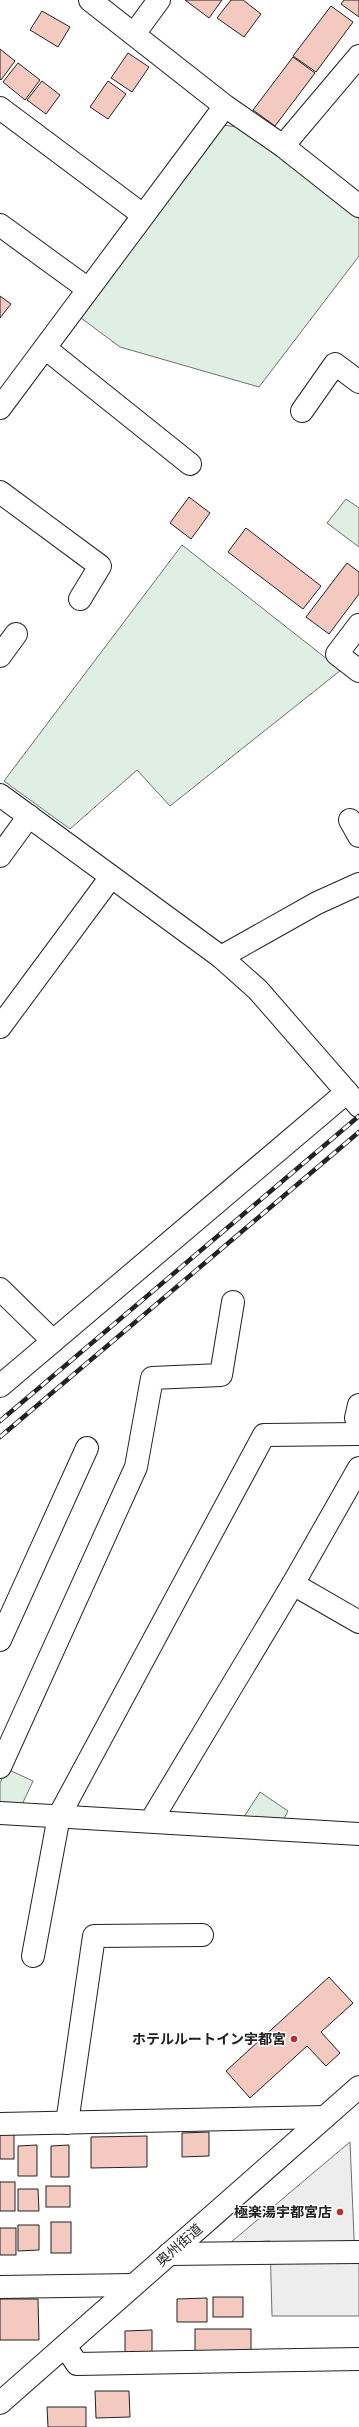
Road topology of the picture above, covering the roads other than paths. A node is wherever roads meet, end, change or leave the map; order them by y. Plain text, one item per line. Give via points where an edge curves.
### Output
1 (90, 0) edge
2 (159, 0) edge
3 (134, 34) junction
4 (359, 56) edge
5 (224, 106) junction
6 (0, 108) edge
7 (283, 146) junction
8 (359, 206) edge
9 (144, 215) junction
10 (0, 225) edge
11 (88, 290) junction
12 (45, 348) junction
13 (359, 382) edge
14 (0, 408) edge
15 (302, 412) dead end
16 (190, 464) dead end
17 (0, 492) edge
18 (80, 599) dead end
19 (359, 625) edge
20 (16, 634) dead end
21 (0, 656) edge
22 (359, 671) edge
23 (0, 795) edge
24 (29, 816) junction
25 (0, 856) edge
26 (111, 877) junction
27 (359, 884) edge
28 (221, 957) junction
29 (0, 1026) edge
30 (353, 1099) edge
31 (0, 1289) edge
32 (233, 1302) dead end
33 (53, 1341) junction
34 (0, 1386) edge
35 (359, 1405) edge
36 (359, 1418) edge
37 (359, 1434) edge
38 (87, 1448) dead end
39 (359, 1468) edge
40 (293, 1584) junction
41 (359, 1622) edge
42 (0, 1640) edge
43 (0, 1766) edge
44 (0, 1812) edge
45 (59, 1816) junction
46 (151, 1821) junction
47 (359, 1834) edge
48 (202, 1935) dead end
49 (33, 1956) dead end
50 (359, 2087) edge
51 (325, 2117) junction
52 (67, 2123) junction
53 (0, 2124) edge
54 (359, 2252) edge
55 (169, 2254) junction
56 (133, 2286) junction
57 (0, 2287) edge
58 (65, 2346) junction
59 (359, 2359) edge
60 (0, 2403) edge

1 - 3 main road
2 - 3 main road
3 - 5 main road
4 - 7 main road
5 - 7 main road
5 - 9 main road
6 - 9 main road
7 - 8 main road
9 - 11 main road
10 - 11 main road
11 - 12 main road
12 - 14 main road
12 - 16 main road
13 - 15 main road via 335,364
17 - 18 main road via 100,566
19 - 22 main road via 337,654
20 - 21 main road
23 - 24 main road
24 - 25 main road
24 - 26 main road
26 - 28 main road
26 - 29 main road
27 - 28 main road via 317,903
28 - 30 main road via 258,990
30 - 33 main road
31 - 33 main road
32 - 43 main road via 221,1375 152,1378 136,1467
33 - 34 main road
35 - 36 main road via 356,1418
37 - 45 main road via 264,1435
38 - 42 main road
39 - 40 main road
40 - 41 main road
40 - 46 main road
44 - 45 main road
45 - 46 main road
45 - 49 main road
46 - 47 main road
48 - 52 main road via 94,1936
50 - 51 main road, 奥州街道
51 - 52 main road
51 - 55 main road, 奥州街道
52 - 53 main road
54 - 55 main road
55 - 56 main road, 奥州街道
56 - 57 main road
56 - 58 main road, 奥州街道
58 - 59 main road via 76,2364
58 - 60 main road, 奥州街道

